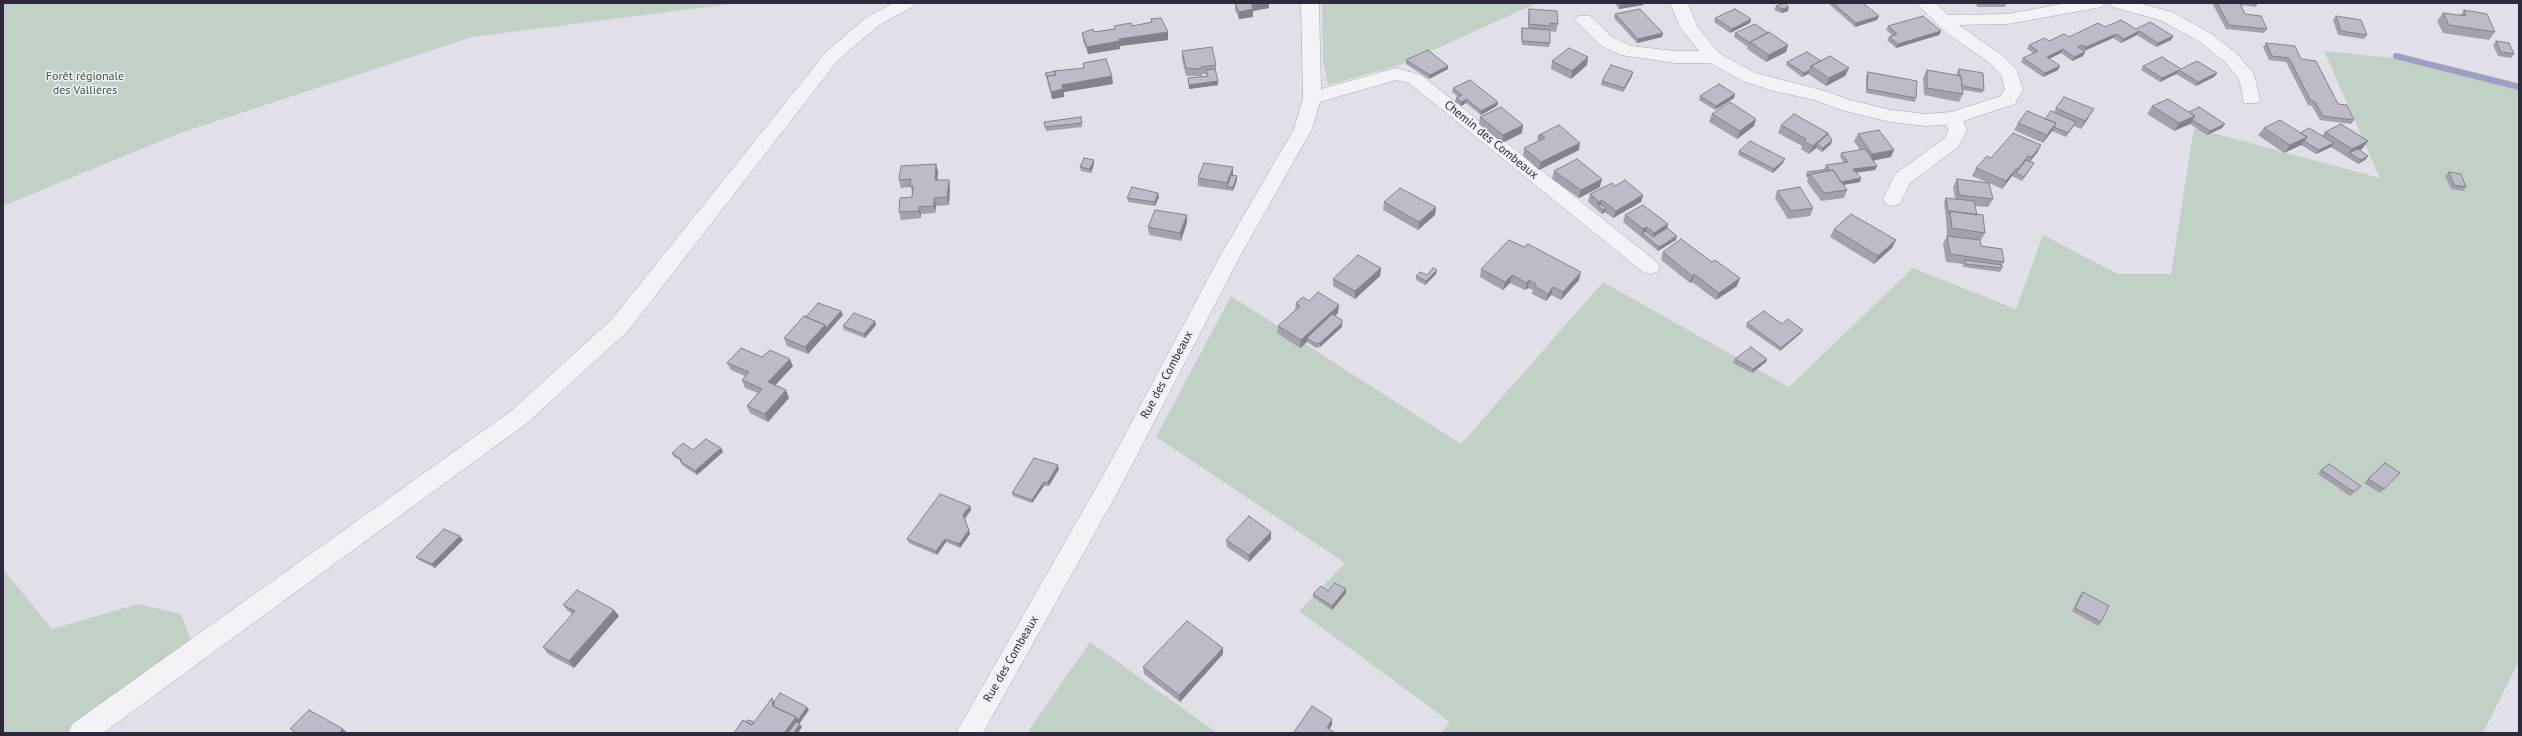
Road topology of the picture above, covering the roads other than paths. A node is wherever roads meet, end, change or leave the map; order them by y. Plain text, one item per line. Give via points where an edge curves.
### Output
1 (906, 3) edge
2 (1310, 3) edge
3 (1679, 3) edge
4 (1925, 3) edge
5 (1953, 3) edge
6 (2096, 3) edge
7 (2119, 3) edge
8 (2166, 9) edge
9 (1969, 19) junction
10 (1584, 20) dead end
11 (1943, 20) junction
12 (1713, 57) junction
13 (1312, 98) junction
14 (2251, 99) dead end
15 (1952, 118) junction
16 (1893, 199) dead end
17 (1650, 267) dead end
18 (81, 733) edge
19 (969, 733) edge

1 - 18 street via 873,21 832,56 620,325 519,417
2 - 13 street, Rue des Combeaux
3 - 12 street via 1689,27
4 - 11 street
5 - 9 street
6 - 9 street via 2008,19
7 - 8 street
8 - 14 street via 2231,58 2248,78
9 - 11 street
10 - 12 street via 1606,41 1627,51
11 - 15 street via 1997,60 2010,73 2014,89 2008,100
12 - 15 street via 1749,77 1776,86 1818,94 1845,105 1891,116 1926,120
13 - 17 street, Chemin des Combeaux via 1396,74 1415,80
13 - 19 street, Rue des Combeaux via 1303,129 1229,258 1113,479
15 - 16 street via 1958,130 1951,143 1902,179

